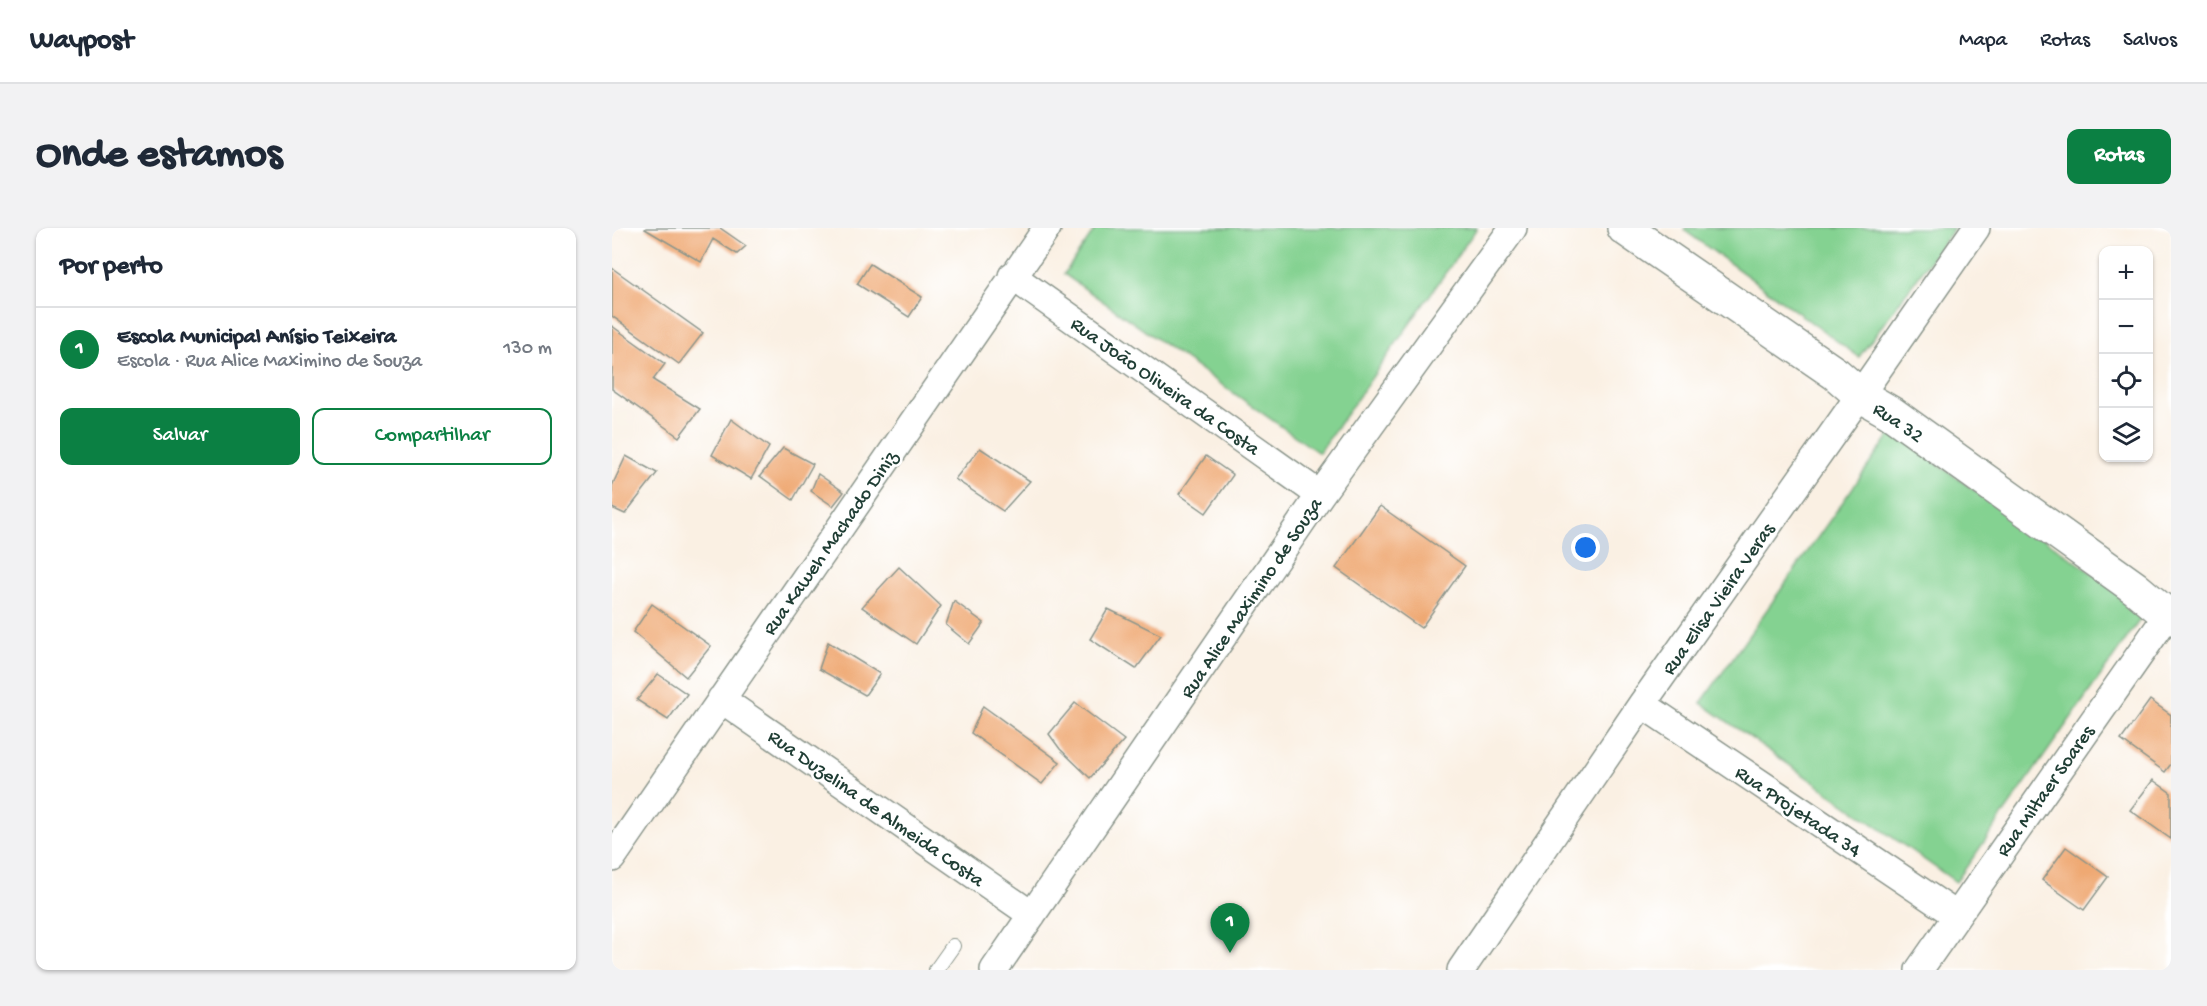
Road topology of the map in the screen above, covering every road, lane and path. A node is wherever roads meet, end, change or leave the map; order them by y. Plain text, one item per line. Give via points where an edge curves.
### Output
1 (1047, 228) edge
2 (1513, 228) edge
3 (1624, 228) edge
4 (1976, 228) edge
5 (1012, 276) junction
6 (1860, 395) junction
7 (1320, 495) junction
8 (2170, 614) edge
9 (721, 699) junction
10 (1642, 704) junction
11 (612, 858) edge
12 (1032, 915) junction
13 (1956, 915) junction
14 (953, 946) dead end
15 (936, 970) edge
16 (994, 970) edge
17 (1461, 970) edge
18 (1918, 970) edge

1 - 5 street, Rua Kaweh Machado Diniz
2 - 7 street, Rua Alice Maximino de Souza
3 - 6 main road, Rua 32 via 1836,374
4 - 6 street, Rua Elisa Vieira Veras
5 - 7 street, Rua João Oliveira da Costa
5 - 9 street, Rua Kaweh Machado Diniz
6 - 8 main road, Rua 32 via 1891,413
6 - 10 street, Rua Elisa Vieira Veras
7 - 12 street, Rua Alice Maximino de Souza
8 - 13 street, Rua Miltaer Soares
9 - 11 street, Rua Kaweh Machado Diniz
9 - 12 street, Rua Duzelina de Almeida Costa
10 - 13 street, Rua Projetada 34
10 - 17 street, Rua Elisa Vieira Veras
12 - 16 street, Rua Alice Maximino de Souza
13 - 18 street, Rua Miltaer Soares
14 - 15 lane

